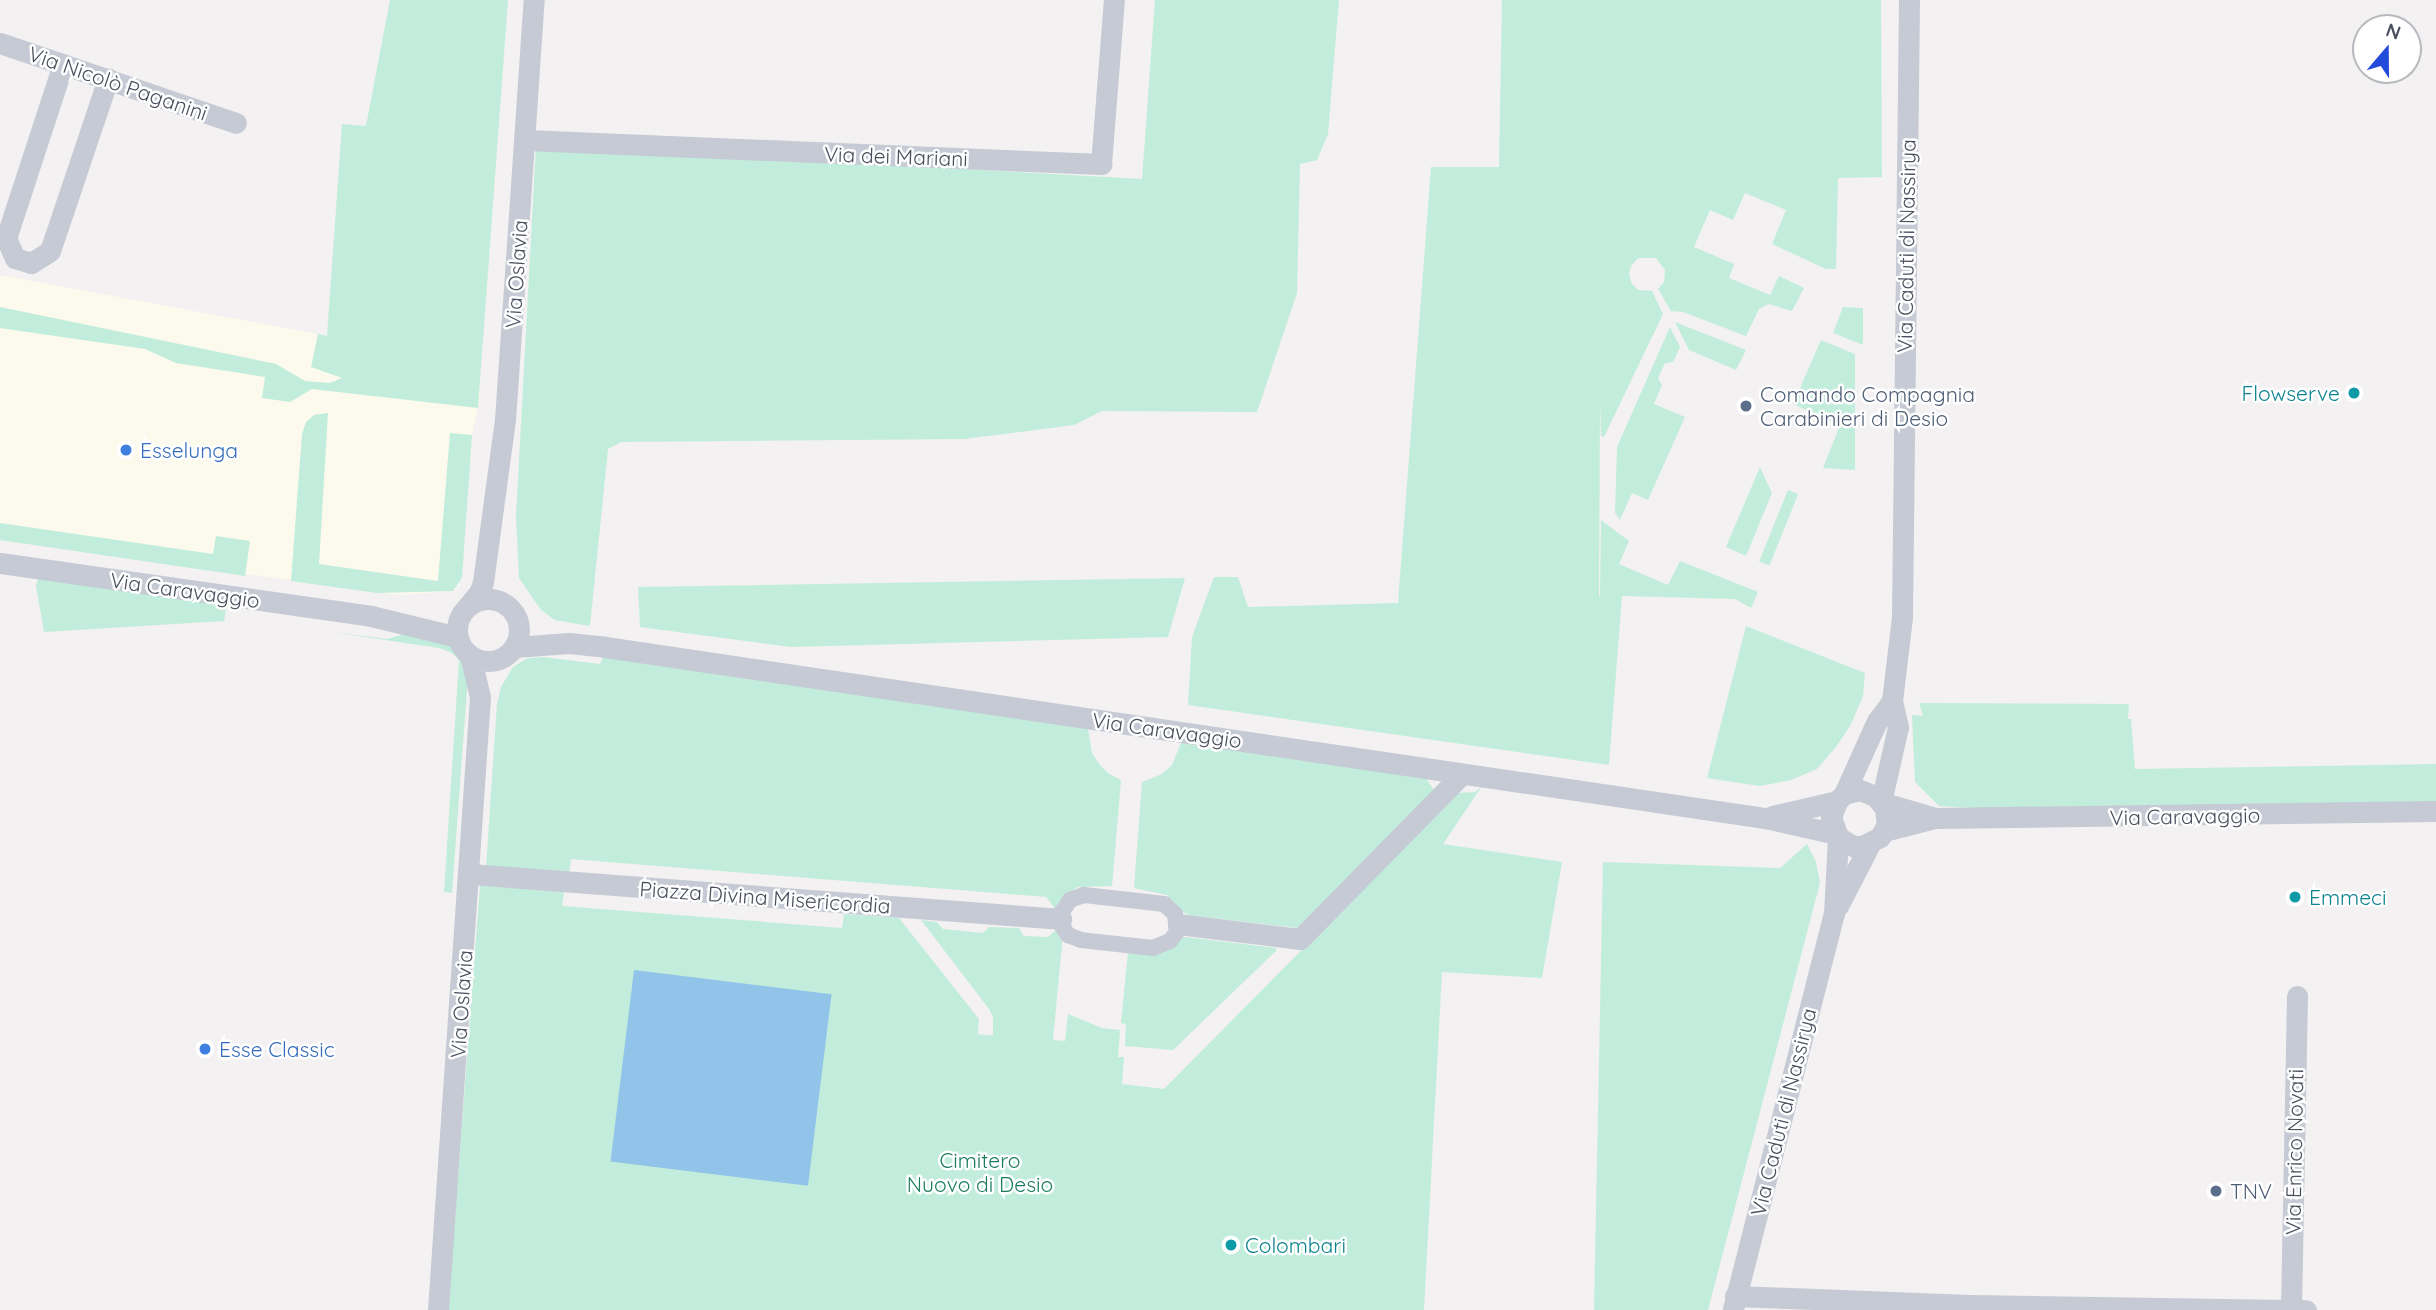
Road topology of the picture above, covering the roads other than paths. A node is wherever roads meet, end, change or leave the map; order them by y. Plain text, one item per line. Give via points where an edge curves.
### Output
1 (534, 0) edge
2 (1114, 0) edge
3 (1909, 0) edge
4 (0, 43) edge
5 (63, 64) junction
6 (108, 79) junction
7 (236, 123) dead end
8 (526, 140) junction
9 (489, 547) junction
10 (0, 563) edge
11 (465, 610) junction
12 (512, 614) junction
13 (371, 616) junction
14 (569, 643) junction
15 (464, 646) junction
16 (506, 653) junction
17 (480, 697) junction
18 (1892, 701) junction
19 (1462, 774) junction
20 (1841, 797) junction
21 (1881, 802) junction
22 (2436, 811) edge
23 (1765, 818) junction
24 (1935, 818) junction
25 (1837, 836) junction
26 (1877, 838) junction
27 (470, 874) junction
28 (1834, 914) junction
29 (1061, 919) junction
30 (1178, 924) junction
31 (2297, 996) dead end
32 (1734, 1303) edge
33 (438, 1310) edge
34 (2291, 1310) edge
35 (2306, 1310) edge

1 - 8 street, Via Oslavia
2 - 8 street, Via dei Mariani via 1101,164
3 - 18 street, Via Caduti di Nassirya via 1902,617
4 - 5 street, Via Nicolò Paganini
5 - 6 street, Via Nicolò Paganini
5 - 6 street via 6,238 15,258 30,263 50,251
6 - 7 street, Via Nicolò Paganini
8 - 9 street, Via Oslavia via 505,420
9 - 11 street, Via Oslavia via 480,591
9 - 12 street, Via Oslavia via 494,577
10 - 13 street, Via Caravaggio
11 - 12 street via 487,599
11 - 13 street, Via Caravaggio via 416,618
11 - 15 street
12 - 14 street, Via Caravaggio
12 - 16 street
13 - 15 street, Via Caravaggio
14 - 16 street, Via Caravaggio
14 - 19 street, Via Caravaggio
15 - 16 street via 478,659
15 - 17 street, Via Oslavia
16 - 17 street, Via Oslavia
17 - 27 street, Via Oslavia
18 - 20 street, Via Caduti di Nassirya via 1877,721
18 - 21 street, Via Caduti di Nassirya via 1898,727
19 - 23 street, Via Caravaggio
19 - 30 street via 1300,939
20 - 21 street via 1860,790
20 - 23 street, Via Caravaggio
20 - 25 street via 1831,817
21 - 24 street, Via Caravaggio
21 - 26 street via 1887,816
22 - 24 street, Via Caravaggio
23 - 25 street, Via Caravaggio
24 - 26 street, Via Caravaggio
25 - 26 street via 1853,846
25 - 28 street, Via Caduti di Nassirya
26 - 28 street, Via Caduti di Nassirya
27 - 29 street, Piazza Divina Misericordia
27 - 33 street, Via Oslavia
28 - 32 street, Via Caduti di Nassirya
29 - 30 street via 1064,931 1081,940 1153,948 1170,941
29 - 30 street via 1070,900 1084,895 1158,902 1170,908
31 - 34 street, Via Enrico Novati
32 - 34 street
34 - 35 street

